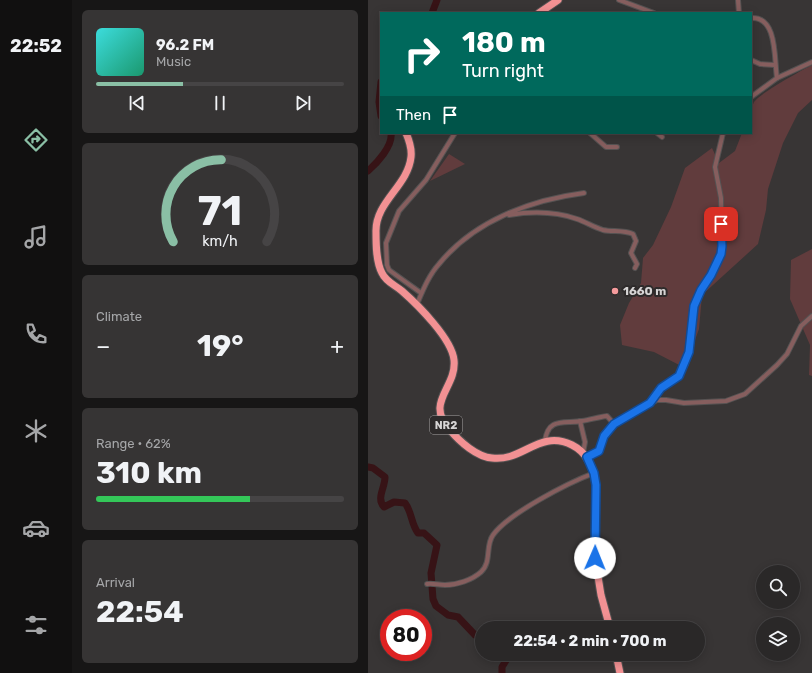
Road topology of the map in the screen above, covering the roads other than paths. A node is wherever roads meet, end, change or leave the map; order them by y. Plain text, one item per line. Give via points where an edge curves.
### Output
1 (558, 0) edge
2 (619, 0) edge
3 (738, 0) edge
4 (540, 12) edge
5 (651, 12) edge
6 (739, 12) edge
7 (752, 18) edge
8 (752, 60) edge
9 (812, 62) edge
10 (775, 65) junction
11 (777, 78) junction
12 (752, 96) edge
13 (406, 134) edge
14 (454, 134) edge
15 (591, 134) edge
16 (658, 134) edge
17 (723, 134) edge
18 (662, 137) dead end
19 (617, 147) dead end
20 (584, 193) dead end
21 (501, 216) junction
22 (636, 268) dead end
23 (422, 293) junction
24 (417, 304) junction
25 (812, 316) edge
26 (650, 403) junction
27 (580, 421) junction
28 (614, 424) junction
29 (545, 441) junction
30 (585, 455) junction
31 (594, 473) junction
32 (430, 584) dead end
33 (608, 621) edge
34 (617, 661) edge
35 (620, 673) edge

1 - 4 highway
2 - 5 street
3 - 6 street
7 - 10 street via 759,18 770,29
8 - 10 street
9 - 11 street
10 - 11 street
11 - 12 street
13 - 24 highway, NR2 via 411,156 402,180 376,220 376,245 386,280
14 - 23 street via 426,180 399,211 386,243 389,270
15 - 19 street via 606,147
16 - 18 street
17 - 26 street via 715,167 721,198 721,254 694,306 686,364 679,376 661,388
20 - 21 street via 548,200
21 - 22 street via 542,211 577,219 605,230 629,232 636,241 631,253
21 - 23 street via 448,253 431,275
23 - 24 street
24 - 29 highway, NR2 via 447,344 454,360 453,374 439,408 450,430 474,451 491,458 502,458
25 - 26 street via 801,326 787,354 745,394 726,401 684,403 663,400
26 - 28 street
27 - 28 street via 606,416
27 - 29 street via 552,425
27 - 30 street
28 - 30 street via 604,436 599,451
29 - 30 highway, NR2 via 565,442
30 - 31 highway
31 - 32 street via 576,480 506,523 493,535 486,566 481,572 462,582 447,585
31 - 33 highway via 595,558
34 - 35 highway

